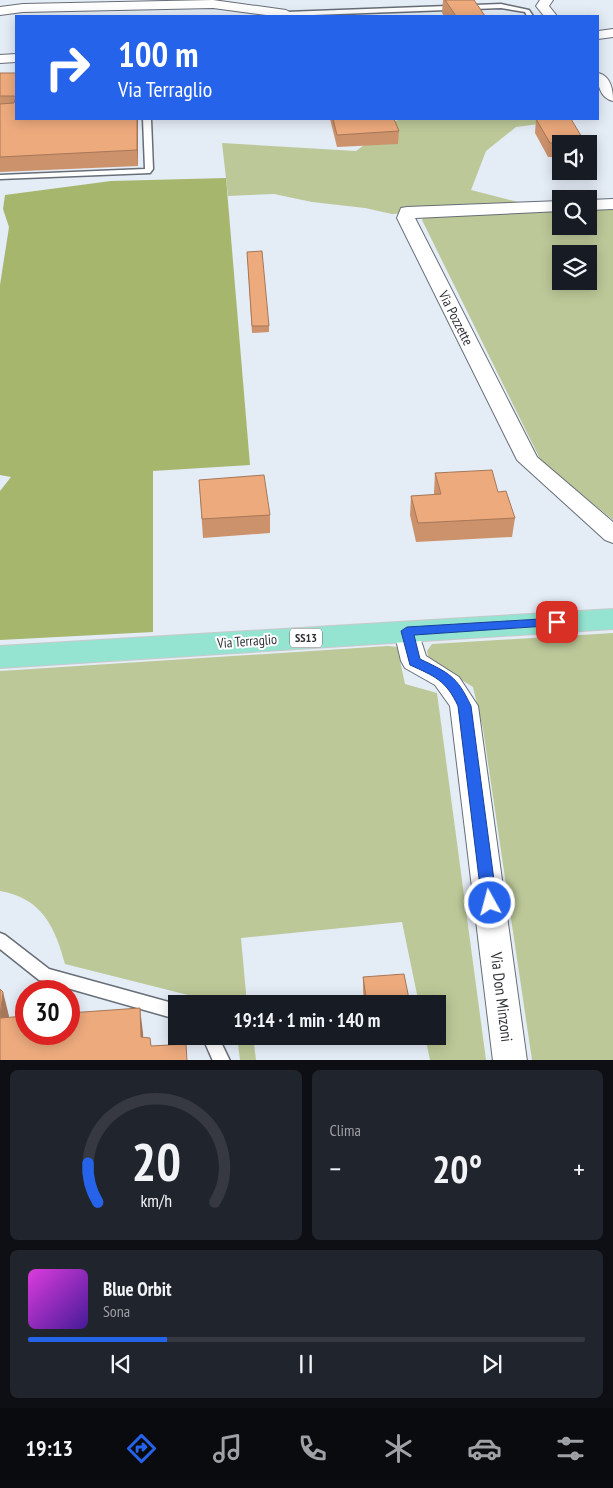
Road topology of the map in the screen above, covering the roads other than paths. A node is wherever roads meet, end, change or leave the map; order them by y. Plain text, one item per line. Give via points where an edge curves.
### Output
1 (547, 0) edge
2 (14, 4) edge
3 (0, 10) edge
4 (151, 11) edge
5 (283, 15) edge
6 (529, 15) edge
7 (549, 15) edge
8 (15, 58) edge
9 (0, 59) edge
10 (599, 78) edge
11 (613, 98) edge
12 (147, 120) edge
13 (0, 177) edge
14 (613, 204) edge
15 (597, 205) edge
16 (552, 206) edge
17 (613, 535) edge
18 (613, 618) edge
19 (407, 631) junction
20 (0, 657) edge
21 (0, 940) edge
22 (168, 1007) edge
23 (214, 1045) edge
24 (222, 1060) edge
25 (510, 1060) edge

1 - 7 street via 542,6
2 - 3 street
2 - 4 street via 44,9
4 - 5 street via 220,4
5 - 6 lane via 501,6 527,11
8 - 9 street
10 - 11 street
12 - 13 lane via 150,169 147,171
14 - 15 street
16 - 17 street, Via Pozzette via 407,212 406,218 528,460
18 - 19 main road, Via Terraglio / SS13
19 - 20 main road, Via Terraglio / SS13
19 - 25 street, Via Don Minzoni via 414,662 445,676 457,690 464,706
21 - 22 lane via 45,975
23 - 24 lane

